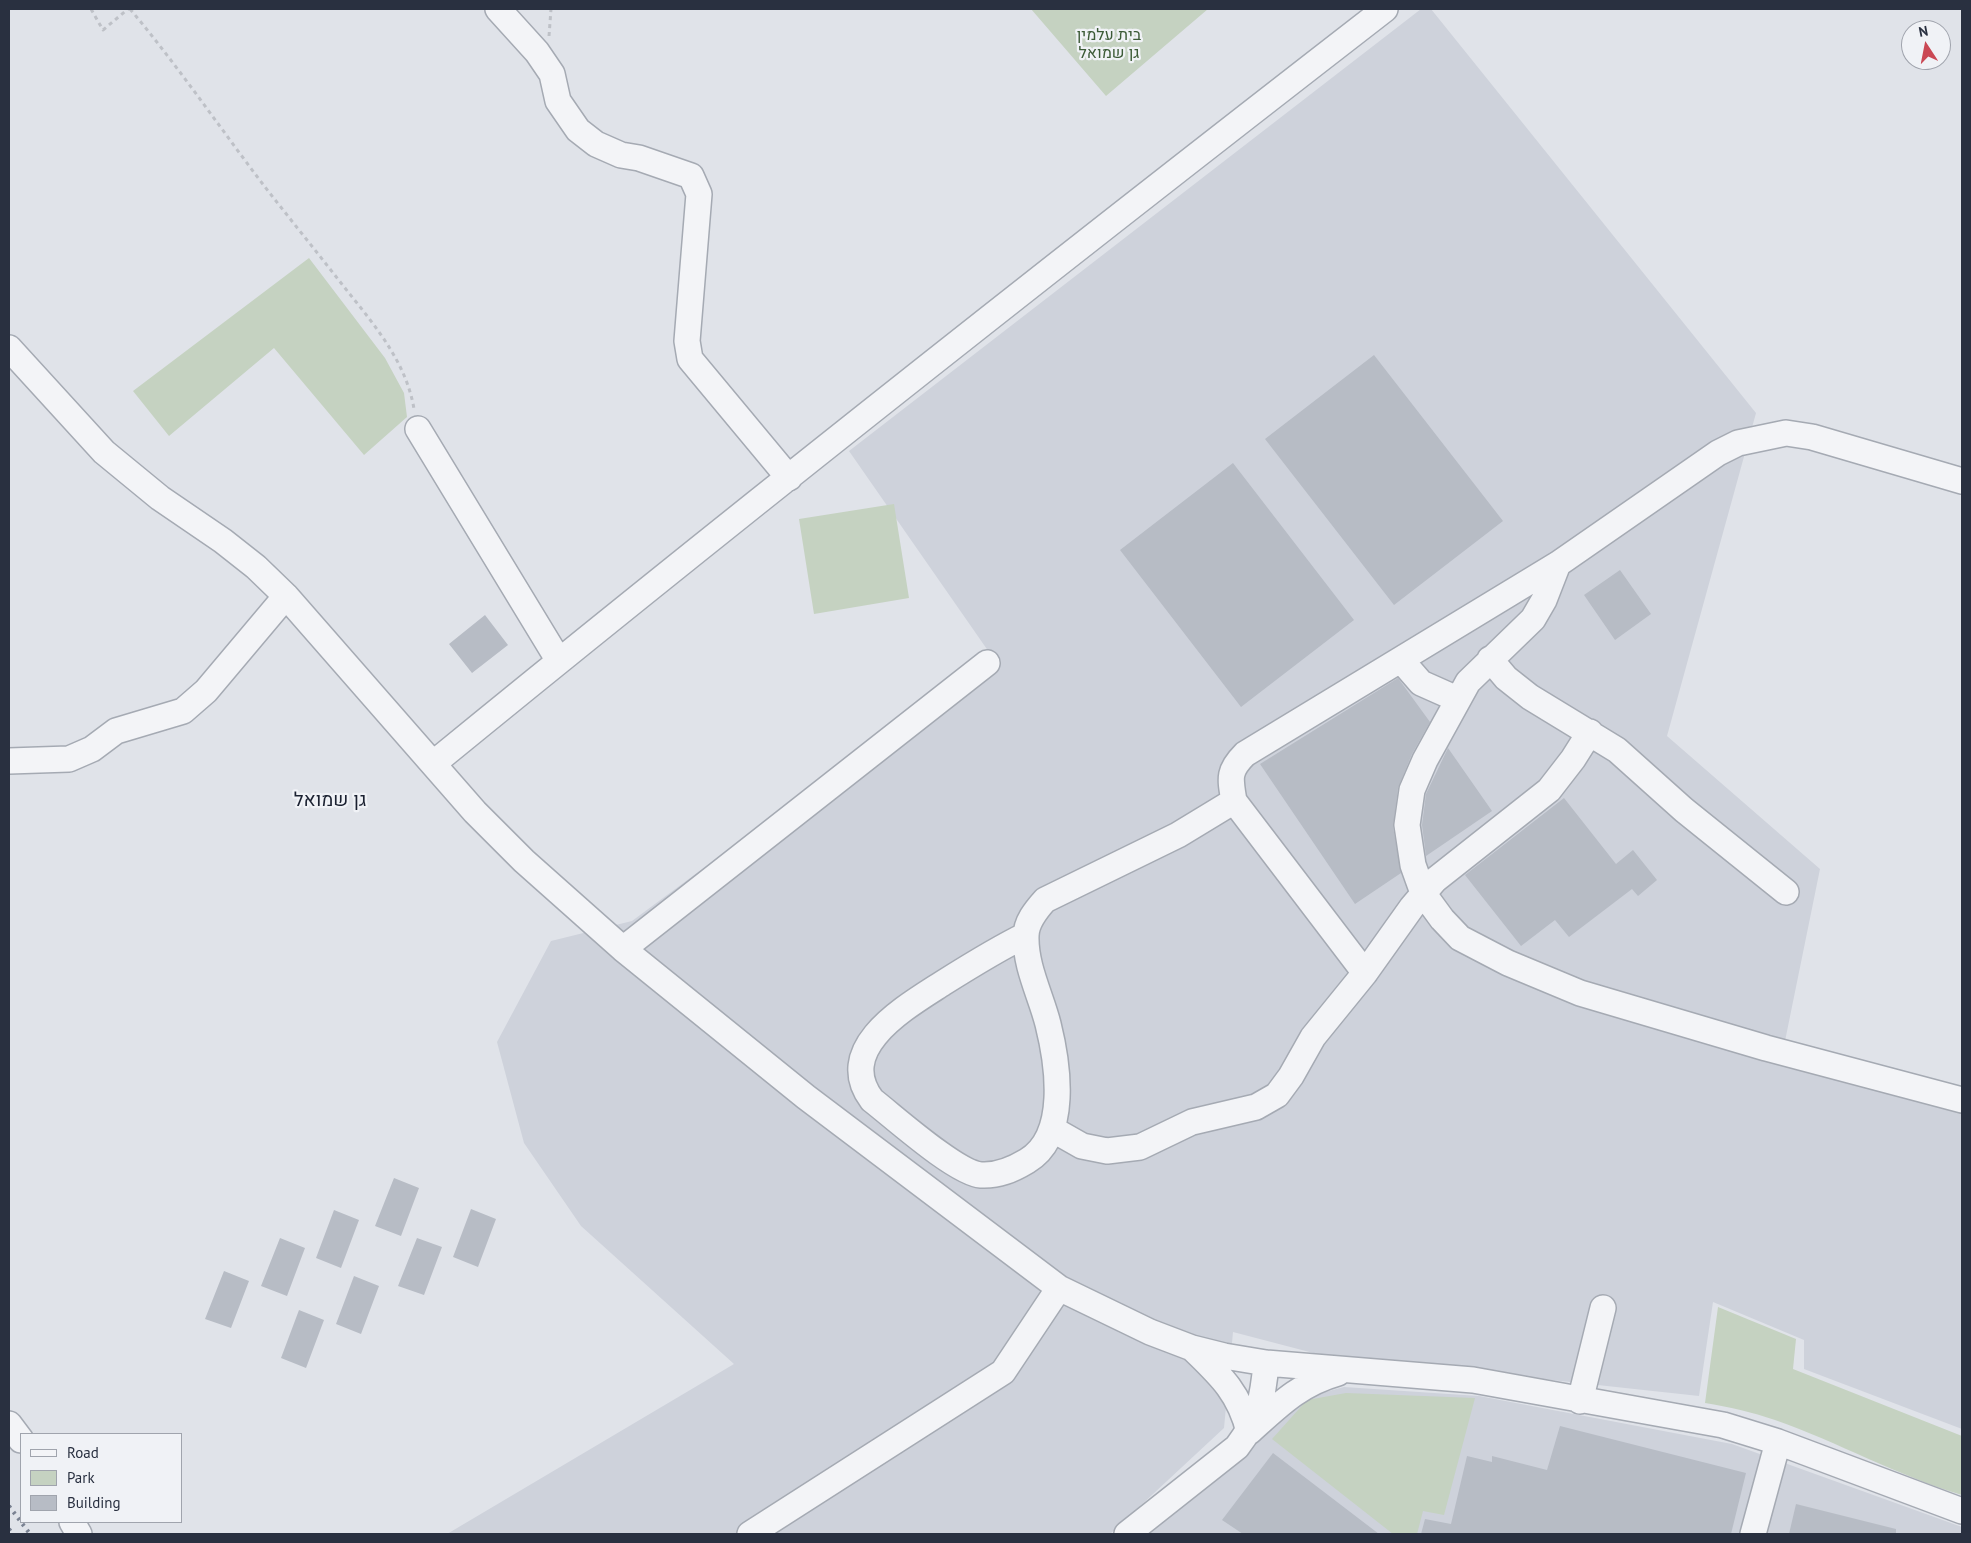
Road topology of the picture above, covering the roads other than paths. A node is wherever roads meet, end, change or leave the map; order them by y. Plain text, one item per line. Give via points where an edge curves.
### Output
1 (498, 9) edge
2 (1385, 9) edge
3 (9, 348) edge
4 (418, 430) road end
5 (789, 478) junction
6 (1962, 481) edge
7 (1558, 564) junction
8 (286, 596) junction
9 (1490, 659) junction
10 (559, 660) junction
11 (1401, 660) junction
12 (987, 663) dead end
13 (1457, 699) junction
14 (1590, 732) junction
15 (9, 761) edge
16 (434, 763) junction
17 (1234, 801) junction
18 (1786, 892) dead end
19 (1423, 893) junction
20 (1026, 935) junction
21 (623, 949) junction
22 (1365, 972) junction
23 (1962, 1100) edge
24 (1052, 1129) junction
25 (1059, 1288) junction
26 (1603, 1308) dead end
27 (1192, 1348) junction
28 (1266, 1363) junction
29 (1350, 1370) junction
30 (1580, 1401) junction
31 (9, 1424) edge
32 (1249, 1432) junction
33 (20, 1439) edge
34 (1778, 1442) junction
35 (1962, 1511) edge
36 (73, 1523) edge
37 (79, 1534) edge
38 (750, 1534) edge
39 (1127, 1534) edge
40 (1753, 1534) edge

1 - 5 street via 537,52 552,74 558,101 578,130 596,144 621,155 691,176 699,194 687,341 690,359
2 - 5 street
3 - 8 street via 104,452 160,498 256,567
4 - 10 street
5 - 10 street
6 - 7 street via 1812,437 1786,433 1767,436 1738,442 1718,453
7 - 9 street via 1533,619
7 - 11 street
8 - 15 street via 206,691 183,710 116,731 92,749 69,759
8 - 16 street
9 - 13 street
9 - 14 street via 1506,678 1530,697
10 - 16 street
11 - 13 street via 1421,682
11 - 17 street via 1245,754 1234,764 1230,778
12 - 21 street
13 - 19 street via 1425,760 1408,807 1408,844 1416,879
14 - 18 street via 1617,750 1684,810
14 - 19 street via 1549,790
16 - 21 street via 498,836
17 - 20 street via 1178,834 1045,900 1032,915
17 - 22 street
19 - 22 street
19 - 23 street via 1460,938 1508,963 1580,993 1766,1048
20 - 24 street via 1028,956 1048,1025 1055,1070 1057,1103
20 - 24 street via 995,950 892,1016 872,1039 862,1059 863,1088 872,1100 952,1161 979,1175 997,1174 1030,1159 1043,1146
21 - 25 street via 806,1097
22 - 24 street via 1313,1037 1277,1095 1256,1106 1192,1122 1140,1147 1107,1151 1082,1146
25 - 27 street via 1132,1324
25 - 38 street via 1003,1372
26 - 30 street
27 - 28 street
27 - 32 street via 1233,1391 1242,1407
28 - 29 street
28 - 32 street via 1263,1397
29 - 30 street via 1473,1380
29 - 32 street via 1323,1377 1293,1392
30 - 34 street via 1723,1425
31 - 33 street
32 - 39 street via 1237,1447
34 - 35 street
34 - 40 street
36 - 37 street

